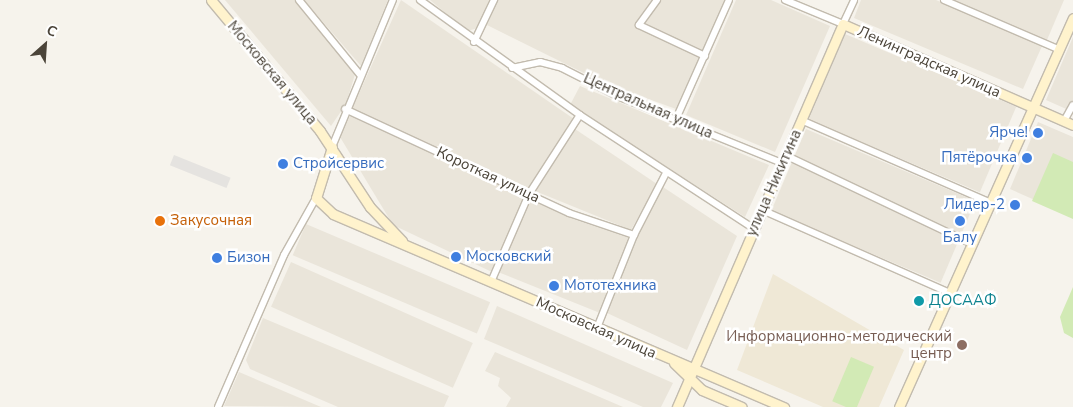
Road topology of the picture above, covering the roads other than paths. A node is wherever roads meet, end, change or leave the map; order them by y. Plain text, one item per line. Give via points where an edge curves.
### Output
1 (211, 0) edge
2 (299, 0) edge
3 (393, 0) edge
4 (420, 0) edge
5 (494, 0) edge
6 (657, 0) edge
7 (729, 0) edge
8 (785, 0) edge
9 (854, 0) edge
10 (944, 0) edge
11 (1073, 18) edge
12 (843, 24) junction
13 (474, 42) junction
14 (1058, 49) junction
15 (705, 56) junction
16 (512, 68) junction
17 (362, 76) junction
18 (1073, 105) edge
19 (1032, 108) junction
20 (345, 109) junction
21 (580, 115) junction
22 (676, 119) junction
23 (801, 120) junction
24 (1069, 123) edge
25 (332, 147) junction
26 (784, 159) junction
27 (345, 166) junction
28 (324, 167) junction
29 (666, 173) junction
30 (529, 194) junction
31 (316, 198) junction
32 (990, 202) junction
33 (370, 207) junction
34 (762, 210) junction
35 (360, 226) junction
36 (753, 228) junction
37 (634, 235) junction
38 (972, 244) junction
39 (408, 246) junction
40 (492, 282) junction
41 (950, 293) junction
42 (597, 328) junction
43 (673, 363) junction
44 (695, 367) junction
45 (687, 382) junction
46 (218, 407) edge
47 (677, 407) edge
48 (741, 407) edge
49 (784, 407) edge
50 (899, 407) edge

1 - 25 street, Московская улица
2 - 17 street
3 - 17 street
4 - 13 street
5 - 13 street
6 - 15 street via 639,25
7 - 15 street
8 - 12 street, Ленинградская улица
9 - 12 street, улица Никитина
10 - 14 street
11 - 14 street
12 - 19 street, Ленинградская улица
12 - 23 street, улица Никитина
13 - 16 street
14 - 19 street
15 - 22 street
16 - 21 street
16 - 22 street, Центральная улица via 540,62 562,68
17 - 20 street
18 - 24 street
19 - 24 street, Ленинградская улица
19 - 32 street
20 - 25 street
20 - 30 street, Короткая улица
21 - 29 street
21 - 30 street
22 - 26 street, Центральная улица
23 - 26 street, улица Никитина
23 - 32 street
25 - 27 street, Московская улица
25 - 28 street
26 - 34 street, улица Никитина
26 - 38 street, Центральная улица
27 - 28 street via 335,162
27 - 33 street, Московская улица
28 - 31 street
29 - 36 street
29 - 37 street
30 - 37 street, Короткая улица
30 - 40 street
31 - 35 street, Московская улица via 333,214
31 - 46 street via 284,255
32 - 38 street
33 - 35 street via 371,218
33 - 39 street, Московская улица
34 - 36 street, улица Никитина
34 - 41 street
35 - 39 street, Московская улица
36 - 44 street, улица Никитина
37 - 42 street
38 - 41 street
39 - 40 street, Московская улица
40 - 42 street, Московская улица
41 - 50 street
42 - 43 street, Московская улица
43 - 44 street, Московская улица
43 - 45 street
44 - 45 street, улица Никитина
44 - 49 street, Московская улица
45 - 47 street
45 - 48 street

